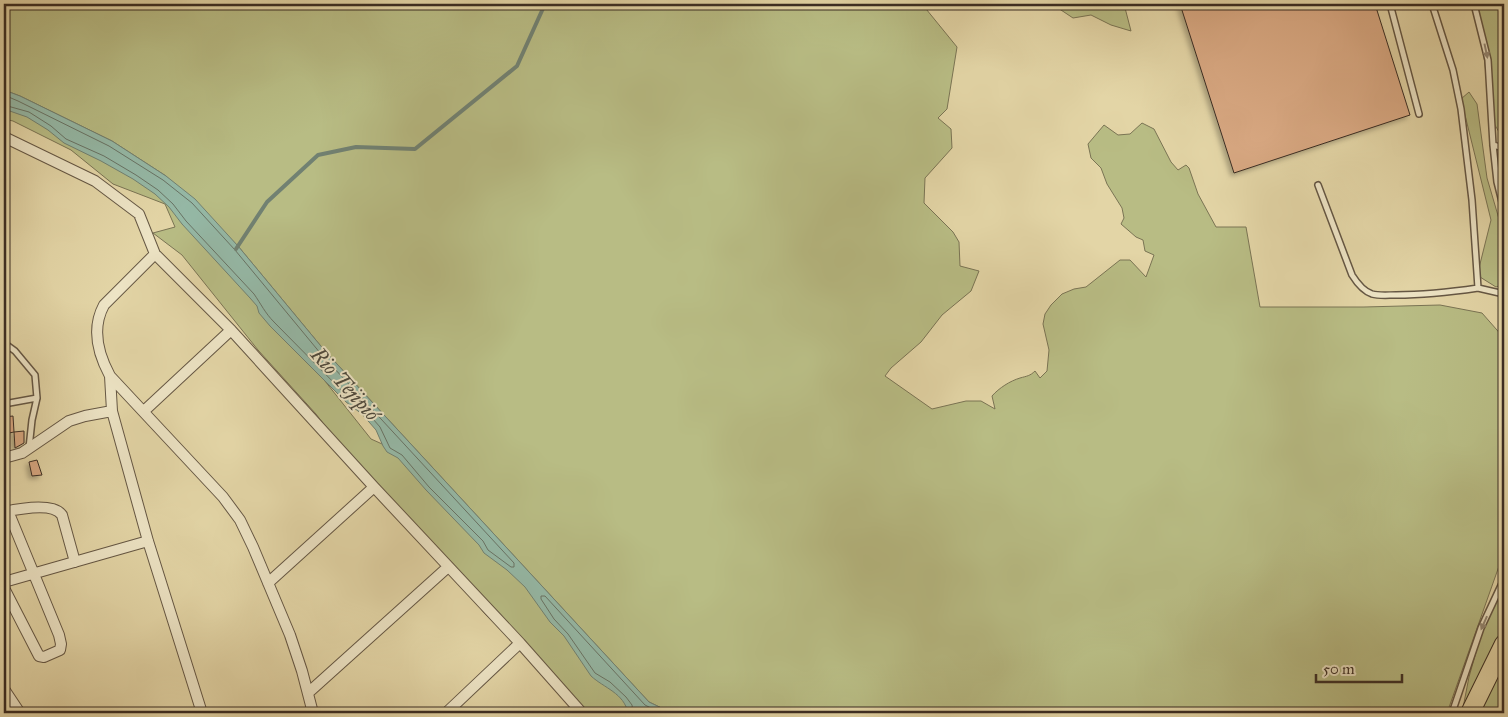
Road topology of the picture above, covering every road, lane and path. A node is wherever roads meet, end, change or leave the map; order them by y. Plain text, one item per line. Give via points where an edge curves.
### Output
1 (1390, 4) edge
2 (1432, 4) edge
3 (1474, 4) edge
4 (1420, 114) dead end
5 (4, 137) edge
6 (1493, 145) junction
7 (1504, 148) edge
8 (1318, 185) dead end
9 (1504, 210) edge
10 (155, 254) junction
11 (1478, 288) junction
12 (1504, 294) edge
13 (231, 330) junction
14 (4, 343) edge
15 (110, 376) junction
16 (37, 398) junction
17 (4, 404) edge
18 (112, 411) junction
19 (144, 411) junction
20 (29, 448) junction
21 (4, 458) edge
22 (374, 487) junction
23 (6, 511) edge
24 (148, 541) junction
25 (75, 562) junction
26 (448, 567) junction
27 (33, 573) junction
28 (1504, 578) edge
29 (4, 582) edge
30 (268, 583) junction
31 (4, 588) edge
32 (520, 643) junction
33 (1504, 644) edge
34 (4, 689) edge
35 (308, 693) junction
36 (20, 713) edge
37 (202, 713) edge
38 (313, 713) edge
39 (446, 713) edge
40 (582, 713) edge
41 (1452, 713) edge
42 (1470, 713) edge

1 - 4 lane
2 - 11 lane via 1453,70 1461,109
3 -> 6 lane via 1488,60
5 - 10 street via 95,181 139,214
6 - 7 lane
6 - 9 lane
8 - 11 lane via 1352,275 1362,288 1382,295 1410,295
10 - 13 street
10 - 15 street via 99,314 97,342
11 - 12 lane
13 - 19 street
13 - 22 street
14 - 16 lane via 35,375
15 - 18 street
15 - 19 street
16 - 17 lane
16 - 20 lane
18 - 20 street via 69,421
18 - 24 street
19 - 30 street via 240,520
20 - 21 street
22 - 26 street
22 - 30 street
23 - 25 street via 49,508 60,512
23 - 27 street
24 - 25 street
24 - 37 street
25 - 27 street
26 - 32 street
26 - 35 street
27 - 29 street
27 - 31 street via 59,635 60,650 39,656
28 -> 41 lane via 1481,628
30 - 35 street via 290,635
32 - 39 street
32 - 40 street
33 - 42 highway
34 - 36 street
35 - 38 street

